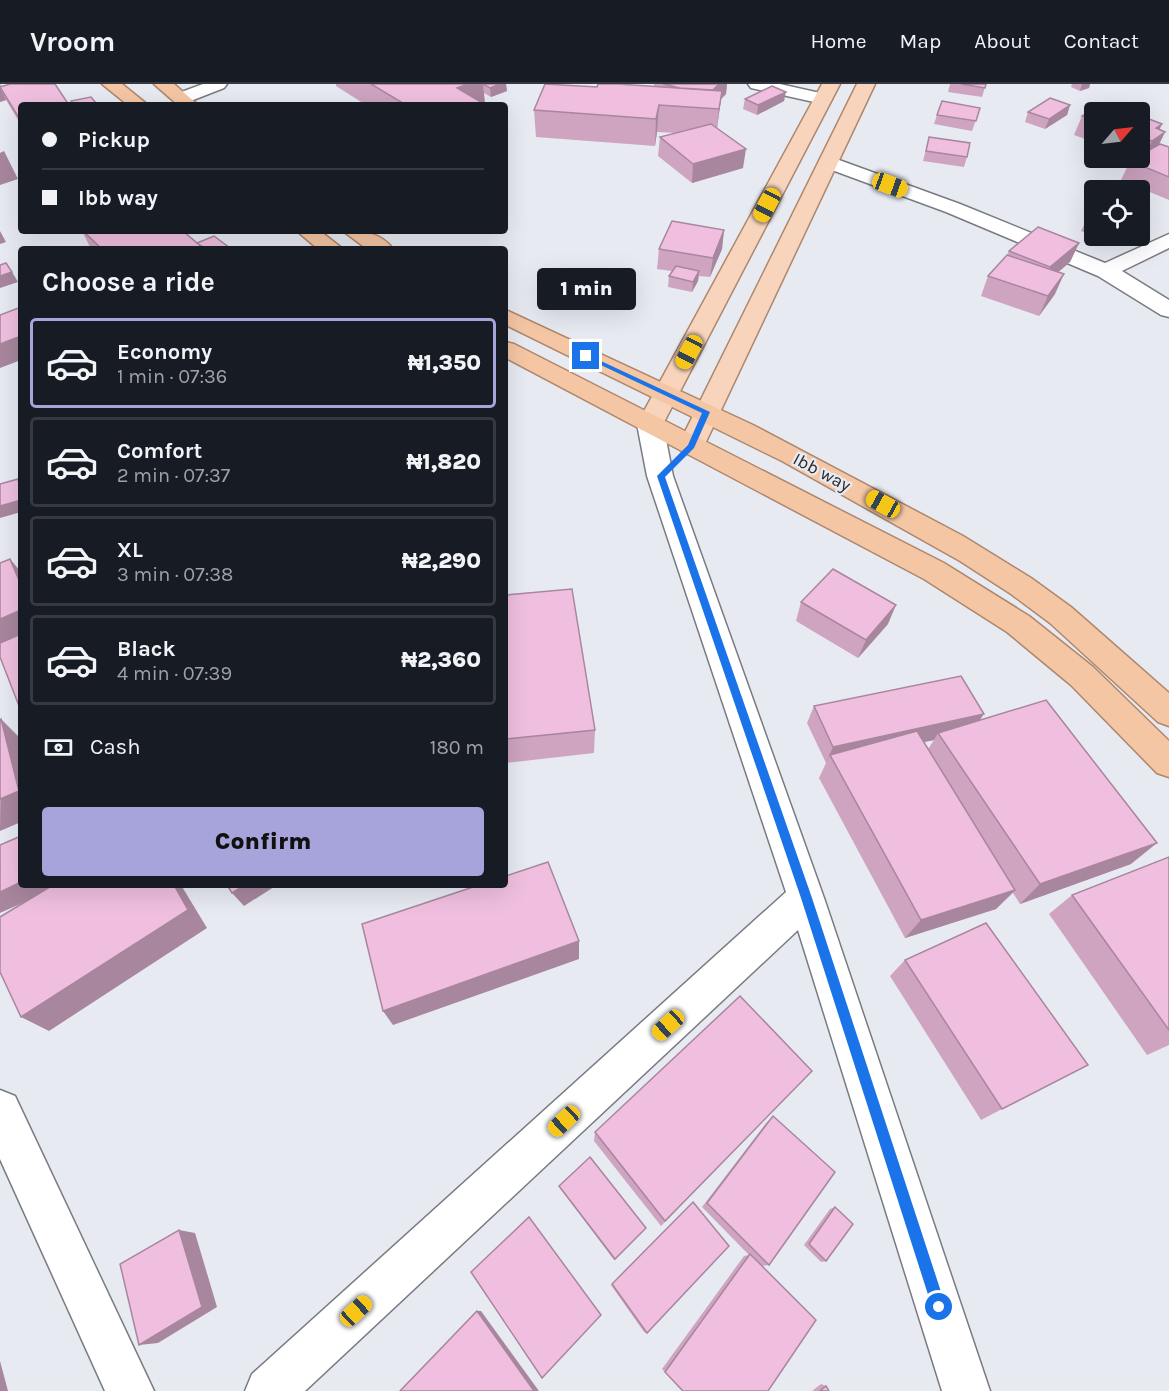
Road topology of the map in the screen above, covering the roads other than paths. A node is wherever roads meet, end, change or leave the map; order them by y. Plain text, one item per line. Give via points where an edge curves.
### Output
1 (111, 84) edge
2 (163, 84) edge
3 (218, 84) edge
4 (757, 84) edge
5 (866, 84) edge
6 (827, 92) edge
7 (186, 101) edge
8 (135, 102) edge
9 (828, 162) junction
10 (312, 234) edge
11 (357, 234) edge
12 (1169, 240) edge
13 (328, 246) edge
14 (377, 246) edge
15 (1106, 271) junction
16 (1169, 310) edge
17 (508, 318) edge
18 (508, 350) edge
19 (667, 394) junction
20 (706, 412) junction
21 (650, 424) junction
22 (692, 446) junction
23 (660, 476) junction
24 (1169, 713) edge
25 (1169, 763) edge
26 (806, 898) junction
27 (0, 1111) edge
28 (130, 1391) edge
29 (269, 1391) edge
30 (966, 1391) edge

1 - 8 highway
2 - 7 highway
3 - 7 street
4 - 6 street
5 - 9 main road
6 - 19 main road
9 - 15 street
9 - 20 main road
10 - 13 highway
11 - 14 highway
12 - 15 street
15 - 16 street
17 - 19 highway, Ibb way
18 - 21 highway
19 - 20 highway, Ibb way
19 - 21 main road
20 - 22 main road
20 - 24 highway, Ibb way via 864,493 1021,586 1089,638
21 - 22 highway
21 - 23 street
22 - 23 street
22 - 25 highway via 934,571 1018,624 1082,676
23 - 26 street
26 - 29 street
26 - 30 street
27 - 28 street

